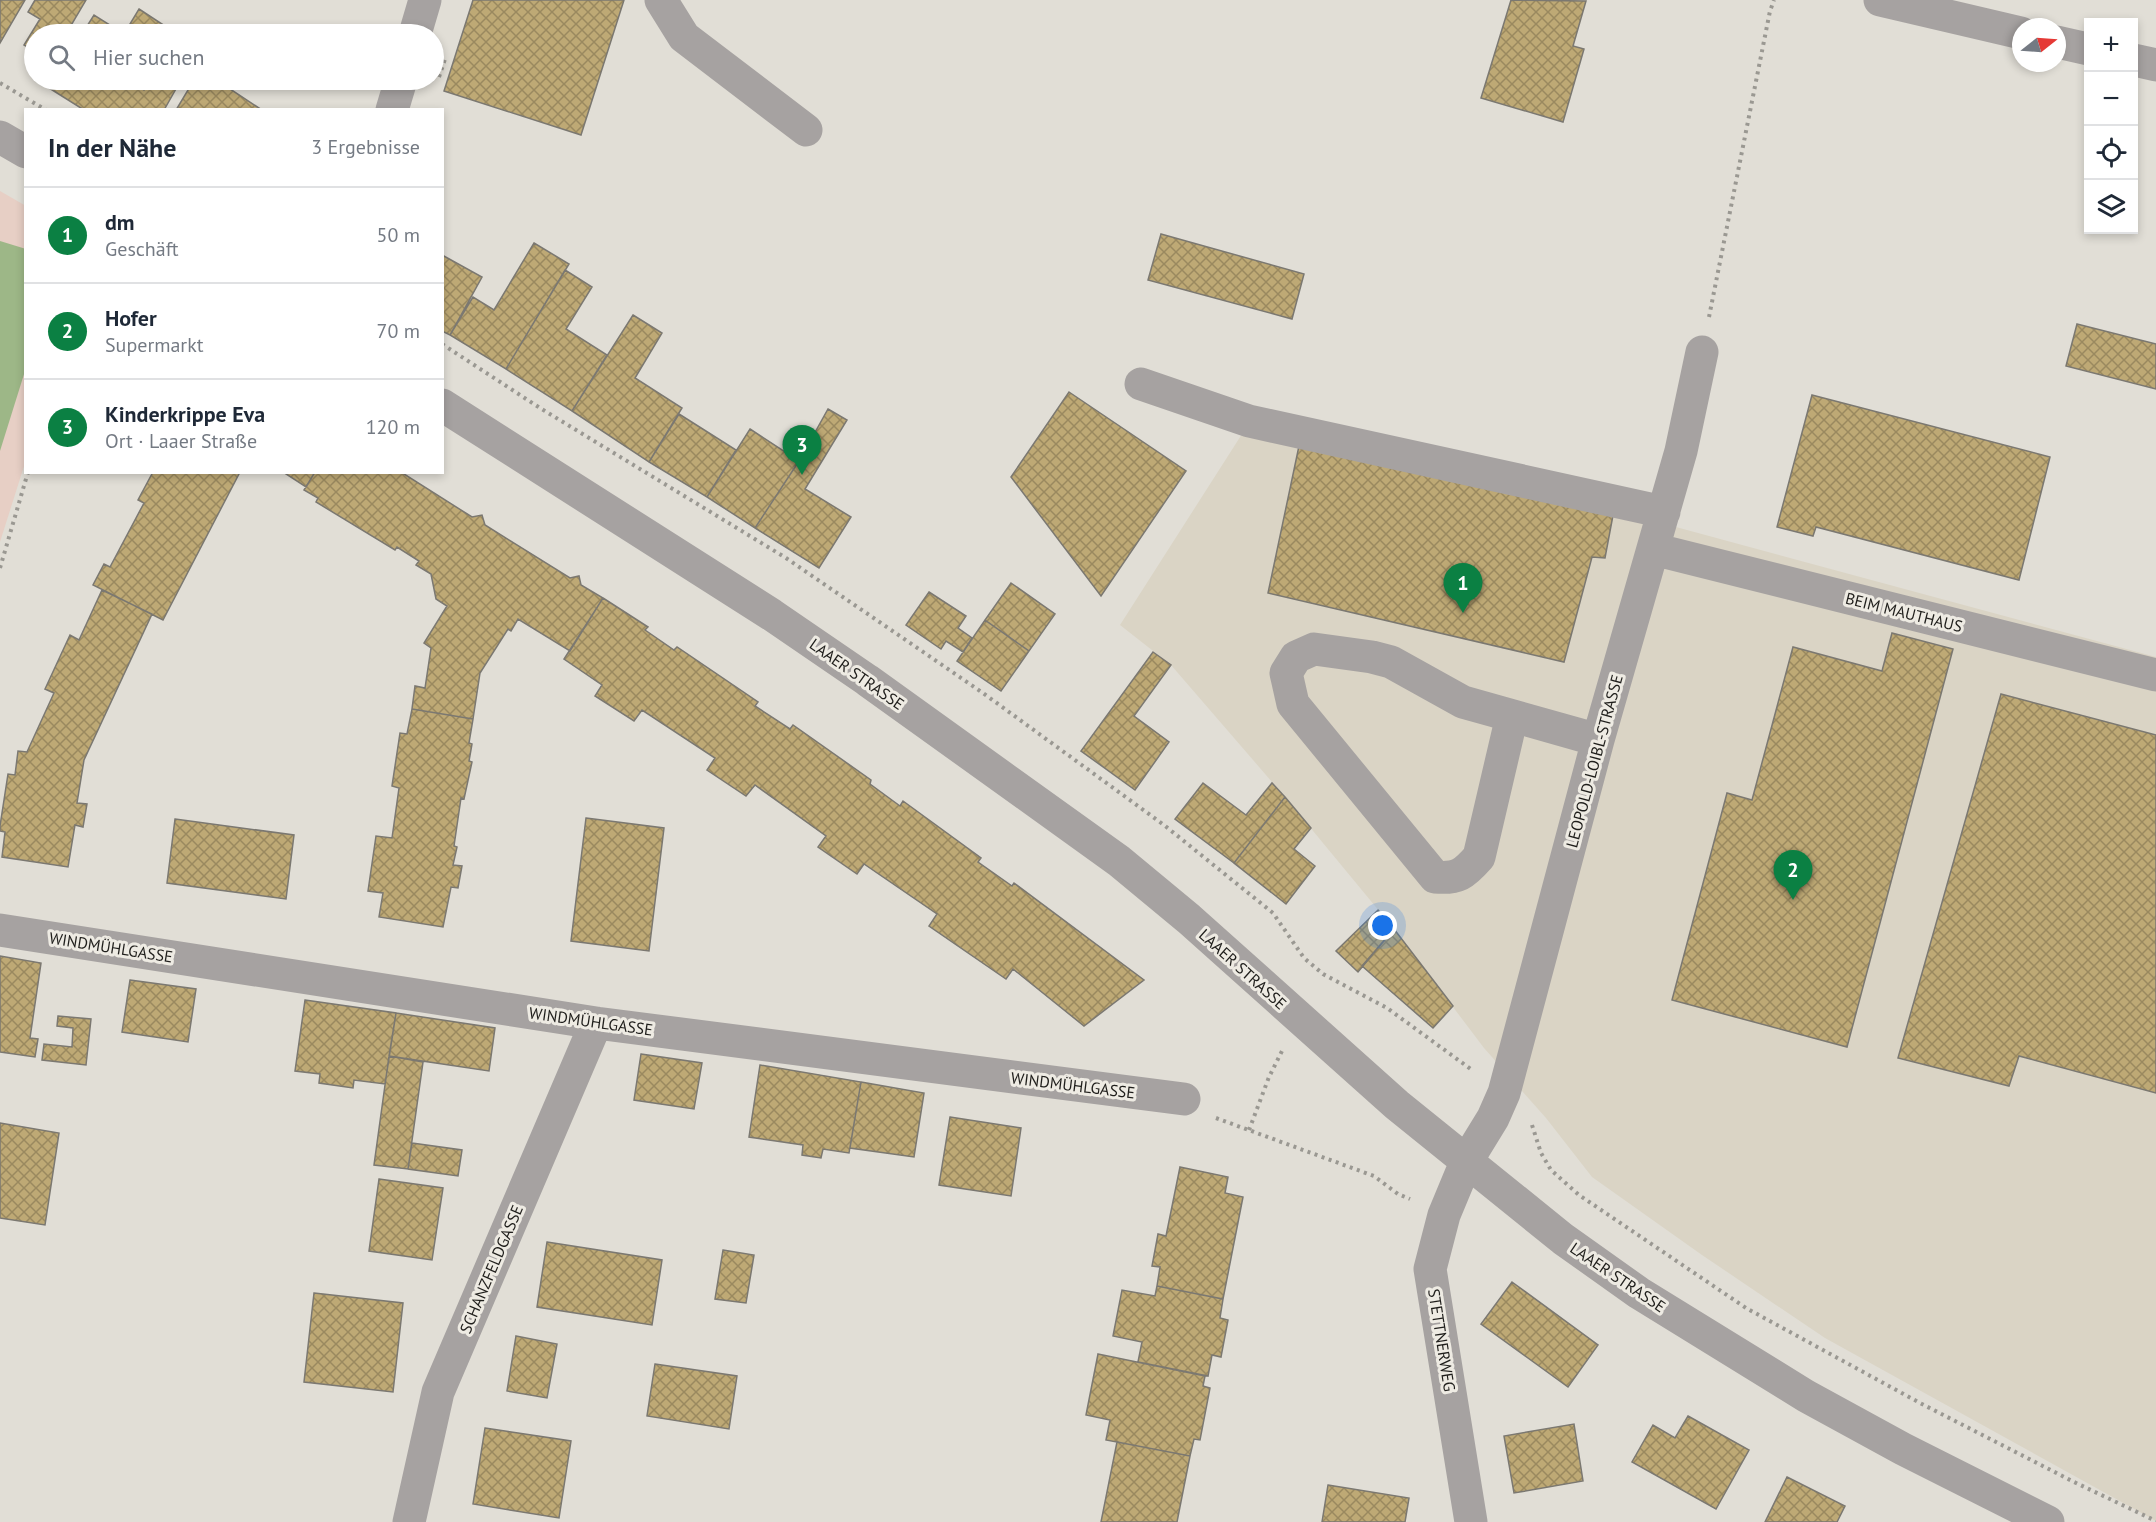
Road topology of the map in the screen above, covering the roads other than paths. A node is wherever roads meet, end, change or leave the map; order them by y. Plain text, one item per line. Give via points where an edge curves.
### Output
1 (425, 0) edge
2 (661, 0) edge
3 (1880, 0) edge
4 (418, 24) edge
5 (2012, 31) edge
6 (2066, 44) edge
7 (2084, 48) edge
8 (2138, 61) edge
9 (2156, 65) edge
10 (398, 90) edge
11 (393, 108) edge
12 (806, 129) dead end
13 (0, 137) edge
14 (24, 151) edge
15 (1702, 352) road end
16 (1141, 384) dead end
17 (444, 406) edge
18 (1664, 512) junction
19 (1653, 549) junction
20 (2156, 675) edge
21 (1512, 716) junction
22 (1598, 740) junction
23 (0, 930) edge
24 (596, 1023) junction
25 (1184, 1099) road end
26 (1466, 1162) junction
27 (409, 1522) edge
28 (1471, 1522) edge
29 (2048, 1522) edge

1 - 4 street
2 - 12 street via 684,37
3 - 5 street
6 - 7 street
8 - 9 street
10 - 11 street
13 - 14 street
15 - 18 street, LEOPOLD-LOIBL-STRASSE
16 - 18 street via 1249,421
17 - 26 street, LAAER STRASSE via 772,615 1119,861
18 - 19 street, LEOPOLD-LOIBL-STRASSE
19 - 20 street, BEIM MAUTHAUS
19 - 22 street, LEOPOLD-LOIBL-STRASSE
21 - 21 street via 1479,857 1454,878 1435,877 1293,704 1286,673 1296,657 1314,649 1372,657 1391,662 1463,702
21 - 22 street
22 - 26 street, LEOPOLD-LOIBL-STRASSE via 1504,1093
23 - 24 street, WINDMÜHLGASSE
24 - 25 street, WINDMÜHLGASSE
24 - 27 street, SCHANZFELDGASSE via 438,1392
26 - 28 street, STETTNERWEG via 1444,1215 1430,1269
26 - 29 street, LAAER STRASSE via 1563,1239 1699,1331 1893,1444

